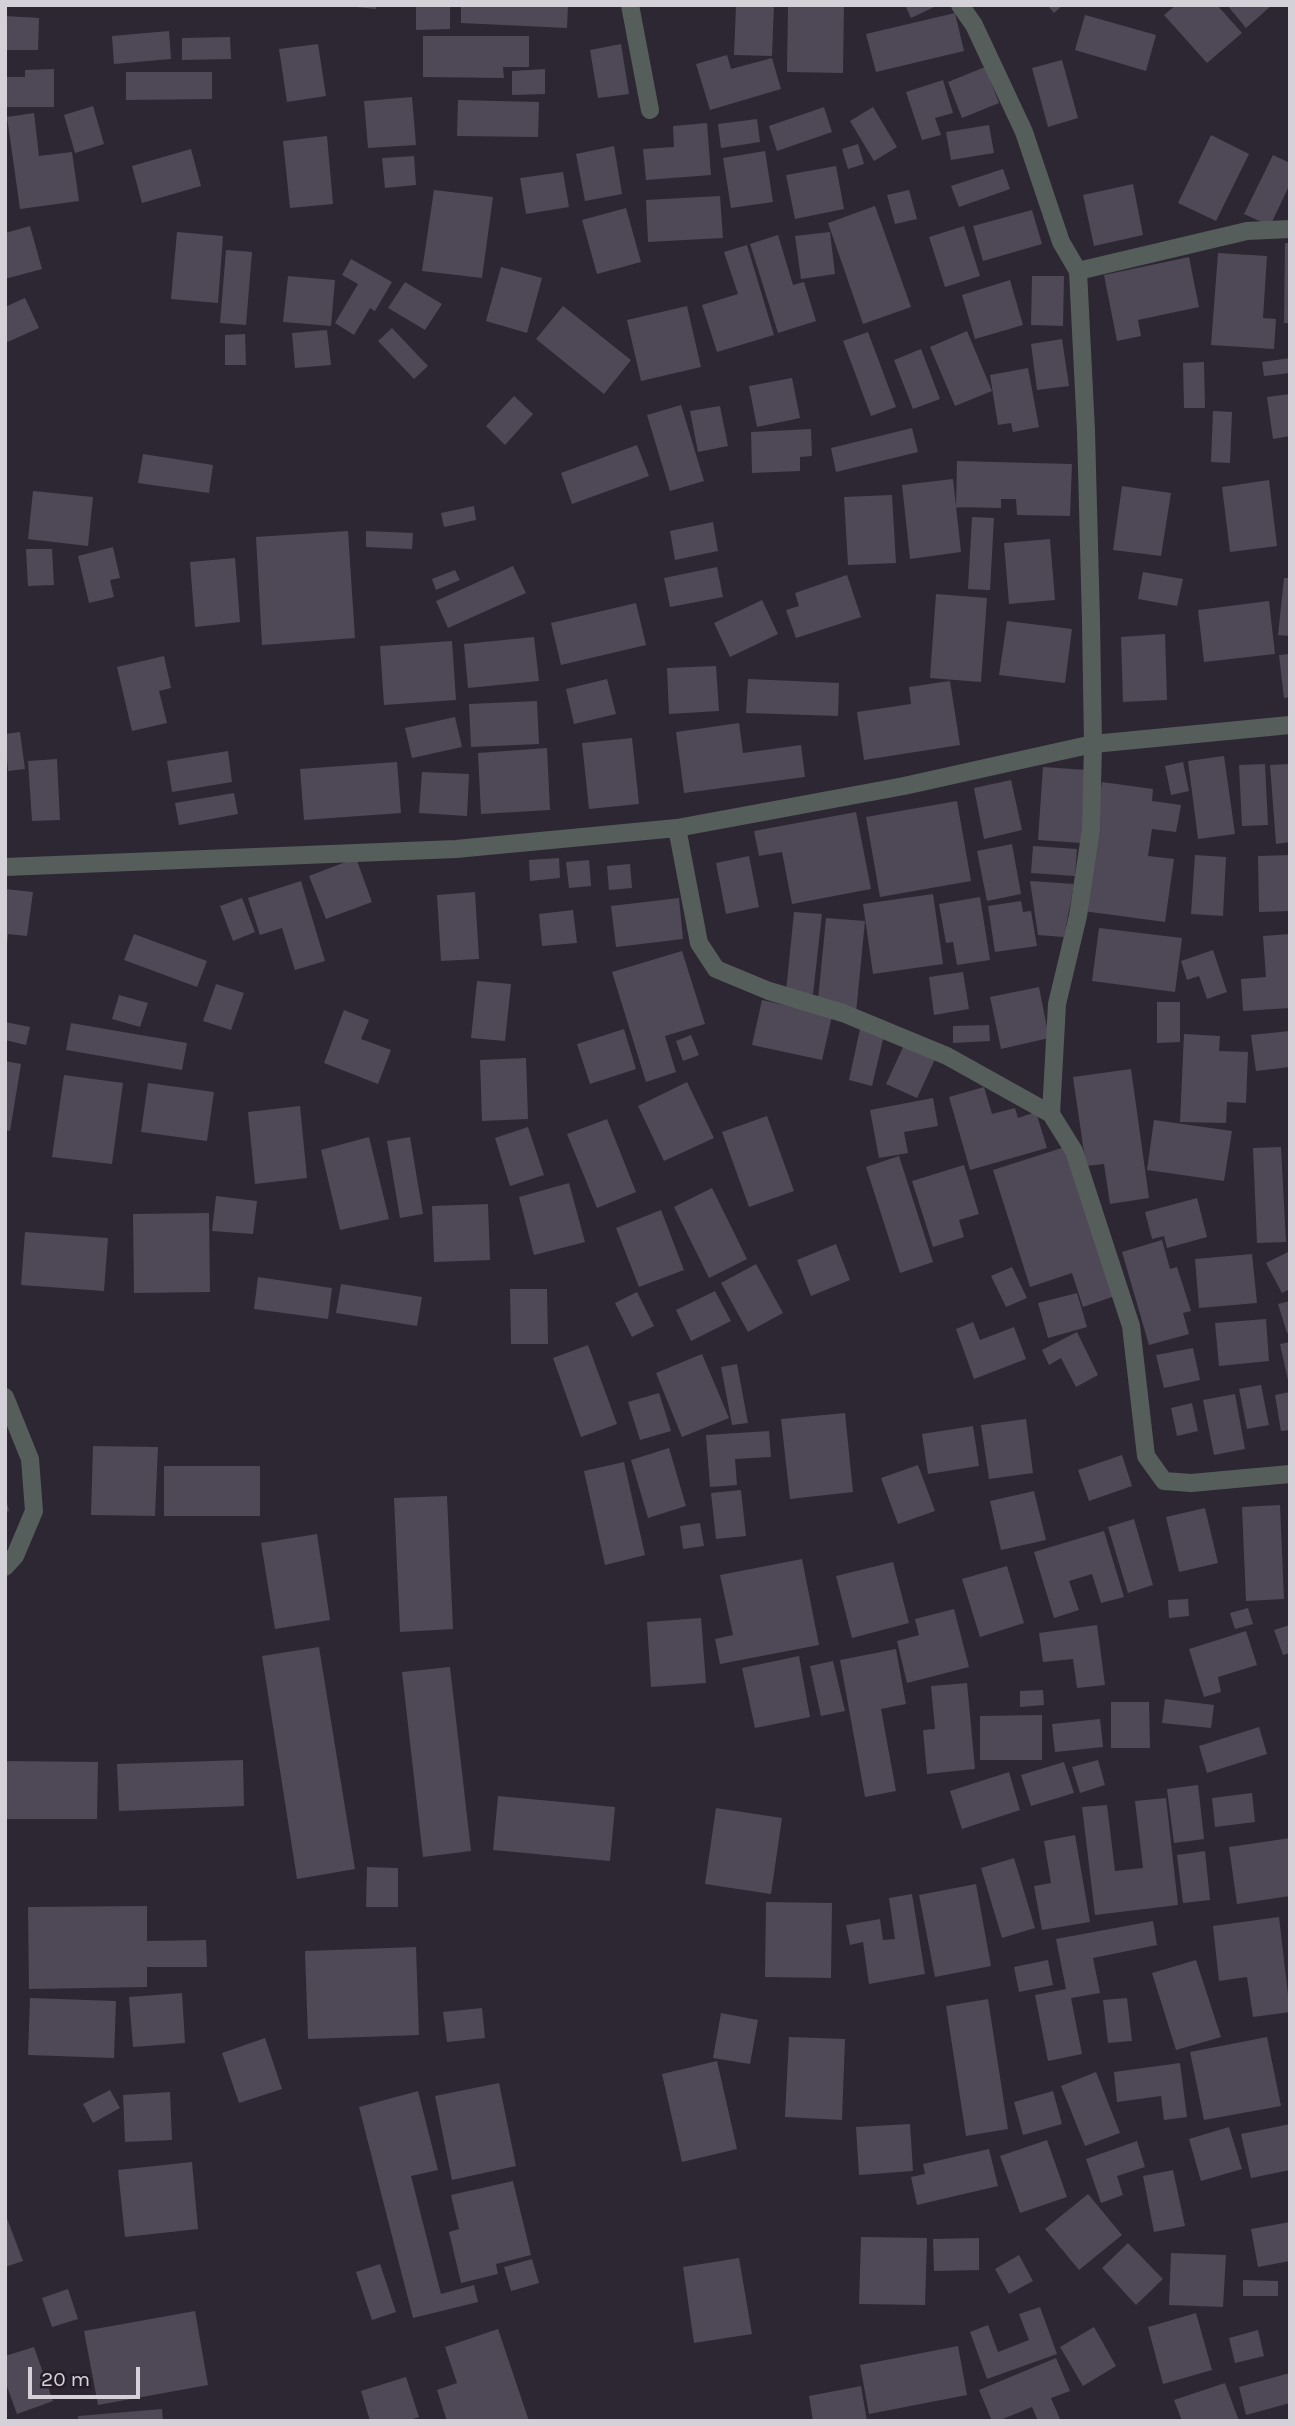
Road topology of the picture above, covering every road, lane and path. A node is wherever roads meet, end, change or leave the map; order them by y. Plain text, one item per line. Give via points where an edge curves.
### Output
1 (630, 5) edge
2 (960, 5) edge
3 (650, 110) dead end
4 (1290, 229) edge
5 (1078, 271) junction
6 (1290, 725) edge
7 (1093, 744) junction
8 (677, 828) junction
9 (5, 867) edge
10 (1051, 1114) junction
11 (5, 1397) edge
12 (1290, 1474) edge
13 (5, 1567) edge

1 - 3 street
2 - 5 street via 974,25 1024,132 1061,242
4 - 5 street via 1247,231
5 - 7 street
6 - 7 street
7 - 8 street via 904,786
7 - 10 street via 1091,829 1078,916 1057,1004
8 - 9 street via 456,849
8 - 10 street via 699,943 716,969 843,1013 947,1056
10 - 12 street via 1074,1152 1131,1326 1146,1456 1164,1481
11 - 13 street via 30,1459 34,1511 15,1556

